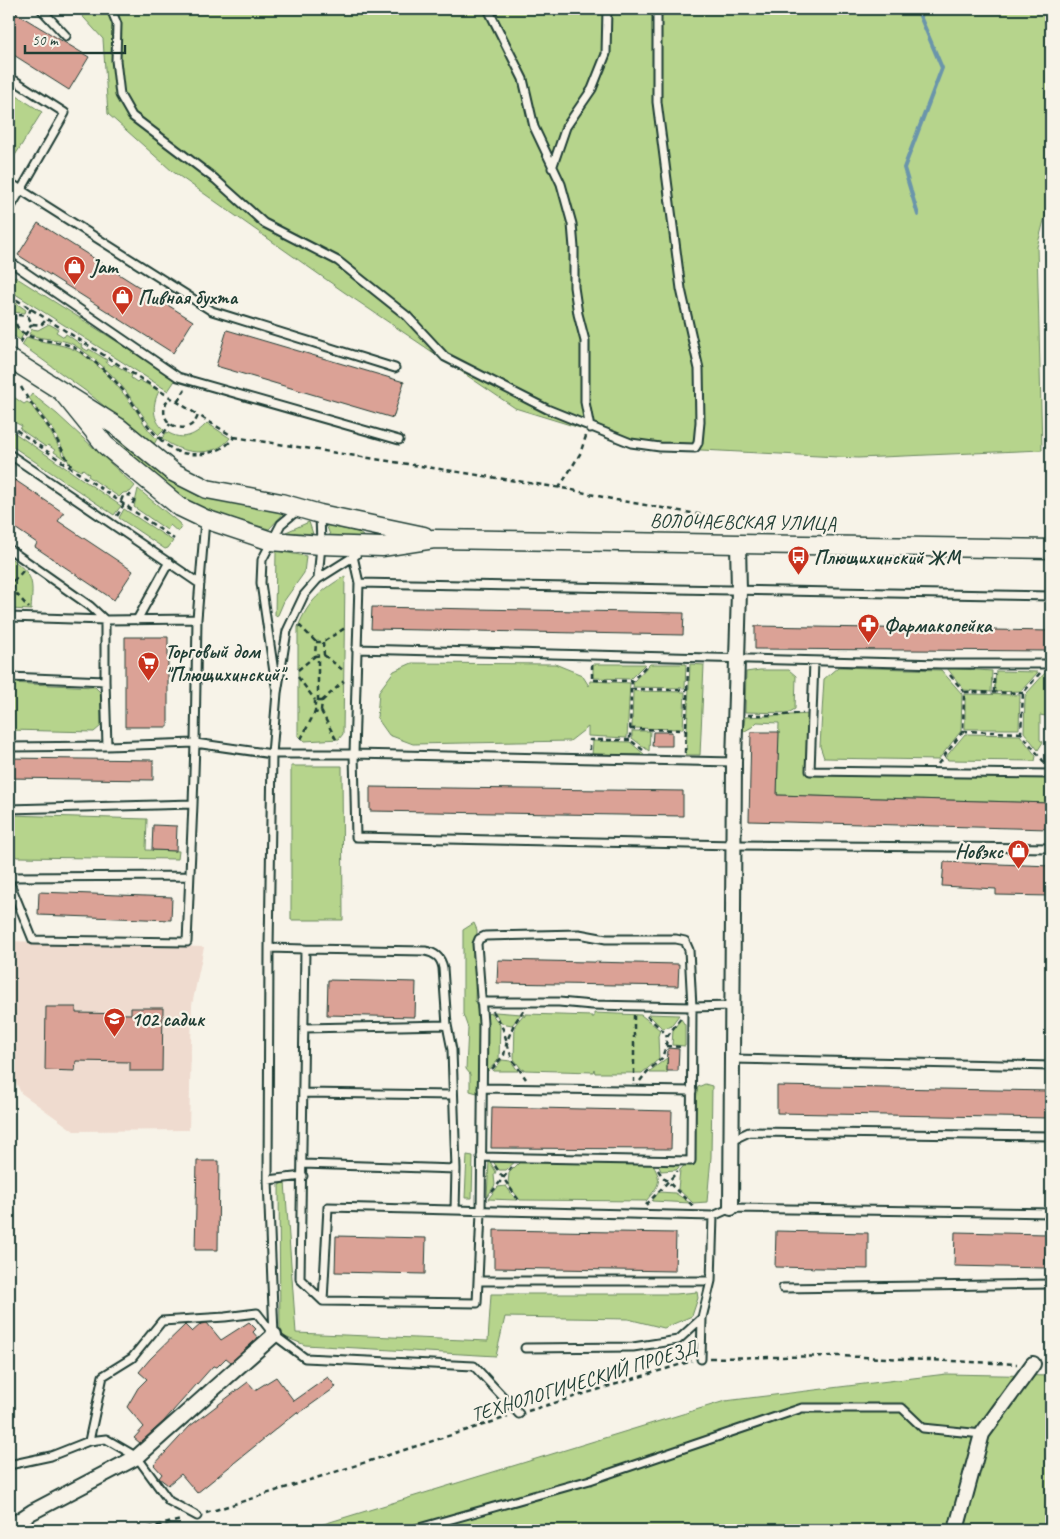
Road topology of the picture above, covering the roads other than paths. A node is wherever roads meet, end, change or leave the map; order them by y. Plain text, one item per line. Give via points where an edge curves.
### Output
1 (41, 9) edge
2 (112, 9) edge
3 (488, 9) edge
4 (607, 9) edge
5 (657, 9) edge
6 (66, 36) dead end
7 (9, 78) edge
8 (552, 168) junction
9 (9, 182) edge
10 (22, 190) junction
11 (9, 210) edge
12 (9, 261) edge
13 (9, 358) edge
14 (396, 368) dead end
15 (63, 393) junction
16 (590, 428) junction
17 (399, 440) dead end
18 (9, 454) edge
19 (300, 508) junction
20 (320, 514) junction
21 (205, 519) junction
22 (434, 538) junction
23 (272, 541) junction
24 (738, 543) junction
25 (322, 545) junction
26 (382, 547) junction
27 (9, 549) edge
28 (1051, 549) edge
29 (353, 556) junction
30 (169, 562) junction
31 (318, 579) junction
32 (359, 583) junction
33 (200, 584) junction
34 (739, 591) junction
35 (1051, 596) edge
36 (9, 617) edge
37 (198, 619) junction
38 (105, 620) junction
39 (137, 620) junction
40 (356, 649) junction
41 (736, 658) junction
42 (814, 661) junction
43 (1049, 664) edge
44 (9, 677) edge
45 (105, 681) junction
46 (277, 692) junction
47 (195, 743) junction
48 (9, 746) edge
49 (107, 746) junction
50 (272, 754) junction
51 (354, 754) junction
52 (734, 762) junction
53 (1049, 774) edge
54 (193, 804) junction
55 (9, 809) edge
56 (735, 845) junction
57 (1051, 848) edge
58 (190, 876) junction
59 (9, 879) edge
60 (269, 948) junction
61 (306, 949) junction
62 (485, 1002) junction
63 (732, 1006) junction
64 (692, 1007) junction
65 (447, 1025) junction
66 (305, 1028) junction
67 (732, 1059) junction
68 (1051, 1066) edge
69 (482, 1088) junction
70 (692, 1091) junction
71 (304, 1093) junction
72 (453, 1096) junction
73 (1051, 1136) edge
74 (731, 1140) junction
75 (485, 1157) junction
76 (303, 1164) junction
77 (456, 1169) junction
78 (303, 1176) junction
79 (268, 1180) junction
80 (481, 1208) junction
81 (731, 1208) junction
82 (455, 1210) junction
83 (1051, 1213) edge
84 (714, 1216) junction
85 (478, 1281) junction
86 (711, 1281) junction
87 (1051, 1284) edge
88 (783, 1288) dead end
89 (323, 1301) junction
90 (702, 1318) junction
91 (274, 1335) junction
92 (525, 1348) dead end
93 (701, 1358) road end
94 (1033, 1364) road end
95 (519, 1414) road end
96 (982, 1434) junction
97 (89, 1441) junction
98 (137, 1457) junction
99 (9, 1465) edge
100 (197, 1516) road end
101 (9, 1527) edge
102 (412, 1530) edge
103 (956, 1530) edge

1 - 6 lane
2 - 16 lane via 117,24 116,60 120,95 132,116 215,179 264,222 338,261 368,284 407,316 445,357
3 - 8 lane via 523,78 534,127
4 - 8 lane via 606,54 592,89 566,127
5 - 16 lane via 657,102 681,289 699,369 698,443 695,448 631,443
7 - 10 lane via 65,113
8 - 16 lane via 561,184 572,224 574,287 585,341 586,402
9 - 10 lane
10 - 11 lane
10 - 14 lane via 212,311
12 - 17 lane via 178,377
13 - 15 street, ВОЛОЧАЕВСКАЯ УЛИЦА
15 - 19 street, ВОЛОЧАЕВСКАЯ УЛИЦА via 118,427 173,472 207,489
15 - 21 street, ВОЛОЧАЕВСКАЯ УЛИЦА via 105,445 180,507
18 - 30 lane
19 - 20 street, ВОЛОЧАЕВСКАЯ УЛИЦА
19 - 23 lane via 282,524
20 - 22 street, ВОЛОЧАЕВСКАЯ УЛИЦА
20 - 25 lane
21 - 23 street, ВОЛОЧАЕВСКАЯ УЛИЦА
21 - 33 lane
22 - 24 street, ВОЛОЧАЕВСКАЯ УЛИЦА
22 - 26 street, ВОЛОЧАЕВСКАЯ УЛИЦА
23 - 25 street, ВОЛОЧАЕВСКАЯ УЛИЦА
23 - 46 lane via 262,560 261,583
24 - 28 street, ВОЛОЧАЕВСКАЯ УЛИЦА
24 - 34 street
25 - 26 street, ВОЛОЧАЕВСКАЯ УЛИЦА
25 - 31 lane
26 - 29 lane
27 - 38 lane
29 - 31 lane
29 - 32 lane
30 - 33 lane
30 - 39 lane
31 - 46 lane via 304,595 287,631
32 - 34 lane
32 - 40 lane
33 - 37 lane
34 - 35 lane
34 - 41 street
36 - 38 lane
37 - 39 lane
37 - 47 lane
38 - 39 lane
38 - 45 lane
40 - 41 lane
40 - 51 lane
41 - 42 lane
41 - 52 street
42 - 43 lane
42 - 53 lane via 810,770
44 - 45 lane
45 - 49 lane
46 - 50 lane
47 - 49 lane
47 - 50 lane
47 - 54 lane
48 - 49 lane
50 - 51 lane
50 - 60 lane
51 - 52 lane
51 - 56 lane via 356,837
52 - 56 street
54 - 55 lane
54 - 58 lane
56 - 57 lane
56 - 63 street
58 - 59 lane
58 - 59 lane via 187,942 33,940
60 - 61 lane
60 - 79 lane
61 - 65 lane via 419,950 434,953 441,959 443,968
61 - 66 lane
62 - 64 lane
62 - 64 lane via 477,944 482,937 579,934 606,939 685,941 689,950
62 - 69 lane
63 - 64 lane
63 - 67 street
64 - 70 lane
65 - 66 lane
65 - 72 lane via 452,1050
66 - 71 lane
67 - 68 lane
67 - 74 street
69 - 70 lane
69 - 75 lane
70 - 75 lane via 691,1161
71 - 72 lane
71 - 76 lane
72 - 77 lane
73 - 74 lane via 748,1132
74 - 81 street
75 - 80 lane
76 - 77 lane
76 - 78 lane
77 - 82 lane
78 - 79 lane
78 - 89 lane via 300,1279
79 - 91 lane
80 - 82 lane
80 - 84 lane via 528,1213
80 - 85 lane
81 - 83 lane
81 - 84 lane
82 - 89 lane via 328,1207
84 - 86 lane
85 - 86 lane
85 - 89 lane via 477,1303
86 - 90 lane
87 - 88 lane
90 - 92 lane via 678,1340 633,1348
90 - 93 lane
91 - 95 lane via 305,1358 474,1366
91 - 97 lane via 257,1313 162,1321 132,1358 103,1376
91 - 98 street
94 - 96 street
96 - 102 lane via 923,1428 902,1408 802,1408 590,1480
96 - 103 street
97 - 98 lane via 106,1439
97 - 99 lane via 51,1456
98 - 100 lane via 169,1501
98 - 101 street

